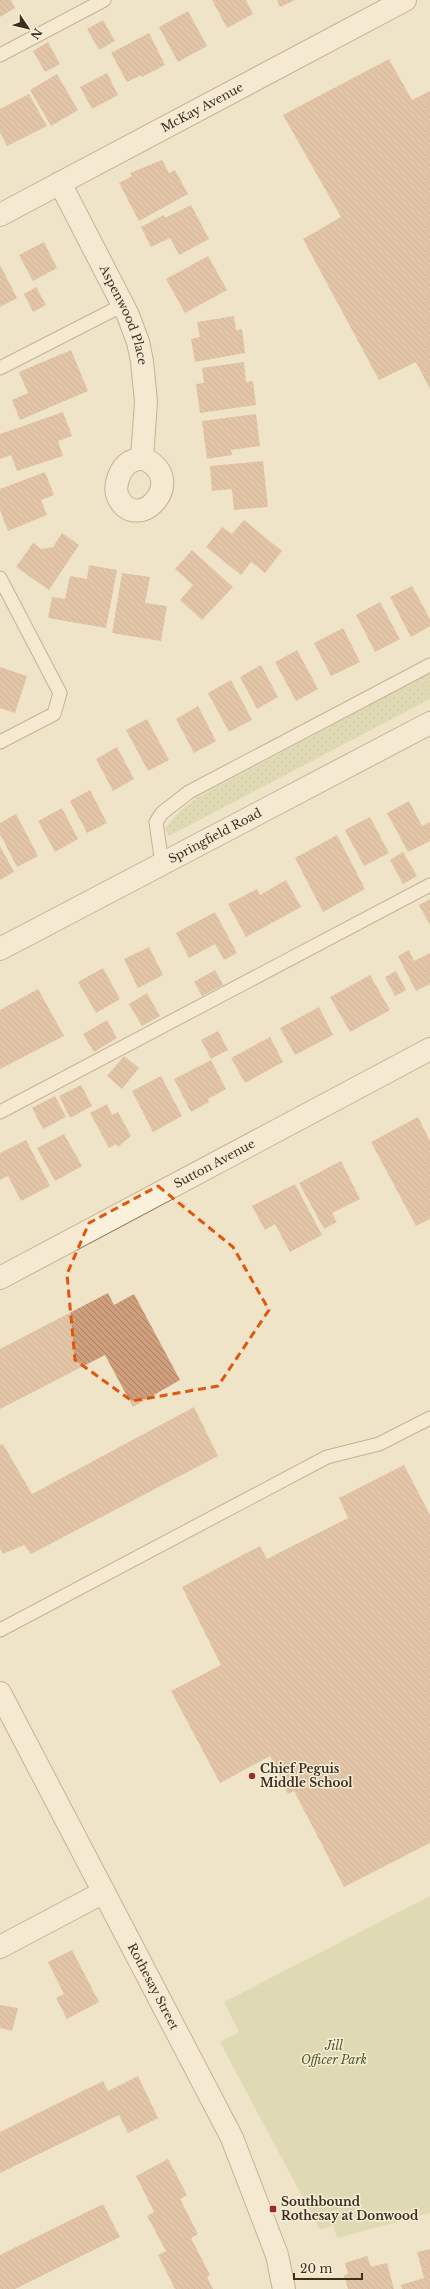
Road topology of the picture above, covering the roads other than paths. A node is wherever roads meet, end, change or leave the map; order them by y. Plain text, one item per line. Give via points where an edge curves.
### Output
1 (104, 0) edge
2 (405, 0) edge
3 (0, 55) edge
4 (60, 183) junction
5 (0, 215) edge
6 (123, 305) junction
7 (0, 368) edge
8 (142, 458) dead end
9 (0, 578) edge
10 (430, 665) edge
11 (430, 723) edge
12 (0, 742) edge
13 (162, 864) junction
14 (430, 885) edge
15 (0, 949) edge
16 (430, 1049) edge
17 (0, 1112) edge
18 (0, 1278) edge
19 (430, 1418) edge
20 (0, 1630) edge
21 (0, 1693) edge
22 (104, 1892) junction
23 (0, 1947) edge
24 (284, 2289) edge

1 - 3 lane
2 - 4 street, McKay Avenue
4 - 5 street, McKay Avenue
4 - 6 street, Aspenwood Place
6 - 7 lane
6 - 8 street, Aspenwood Place via 138,342 144,376 146,423
9 - 12 lane via 60,693 54,714
10 - 13 lane via 189,792 162,813 156,822
11 - 13 street, Springfield Road
13 - 15 street, Springfield Road
14 - 17 lane
16 - 18 street, Sutton Avenue
19 - 20 lane via 379,1444 327,1457
21 - 22 street, Rothesay Street
22 - 23 street
22 - 24 street, Rothesay Street via 232,2138 277,2255

